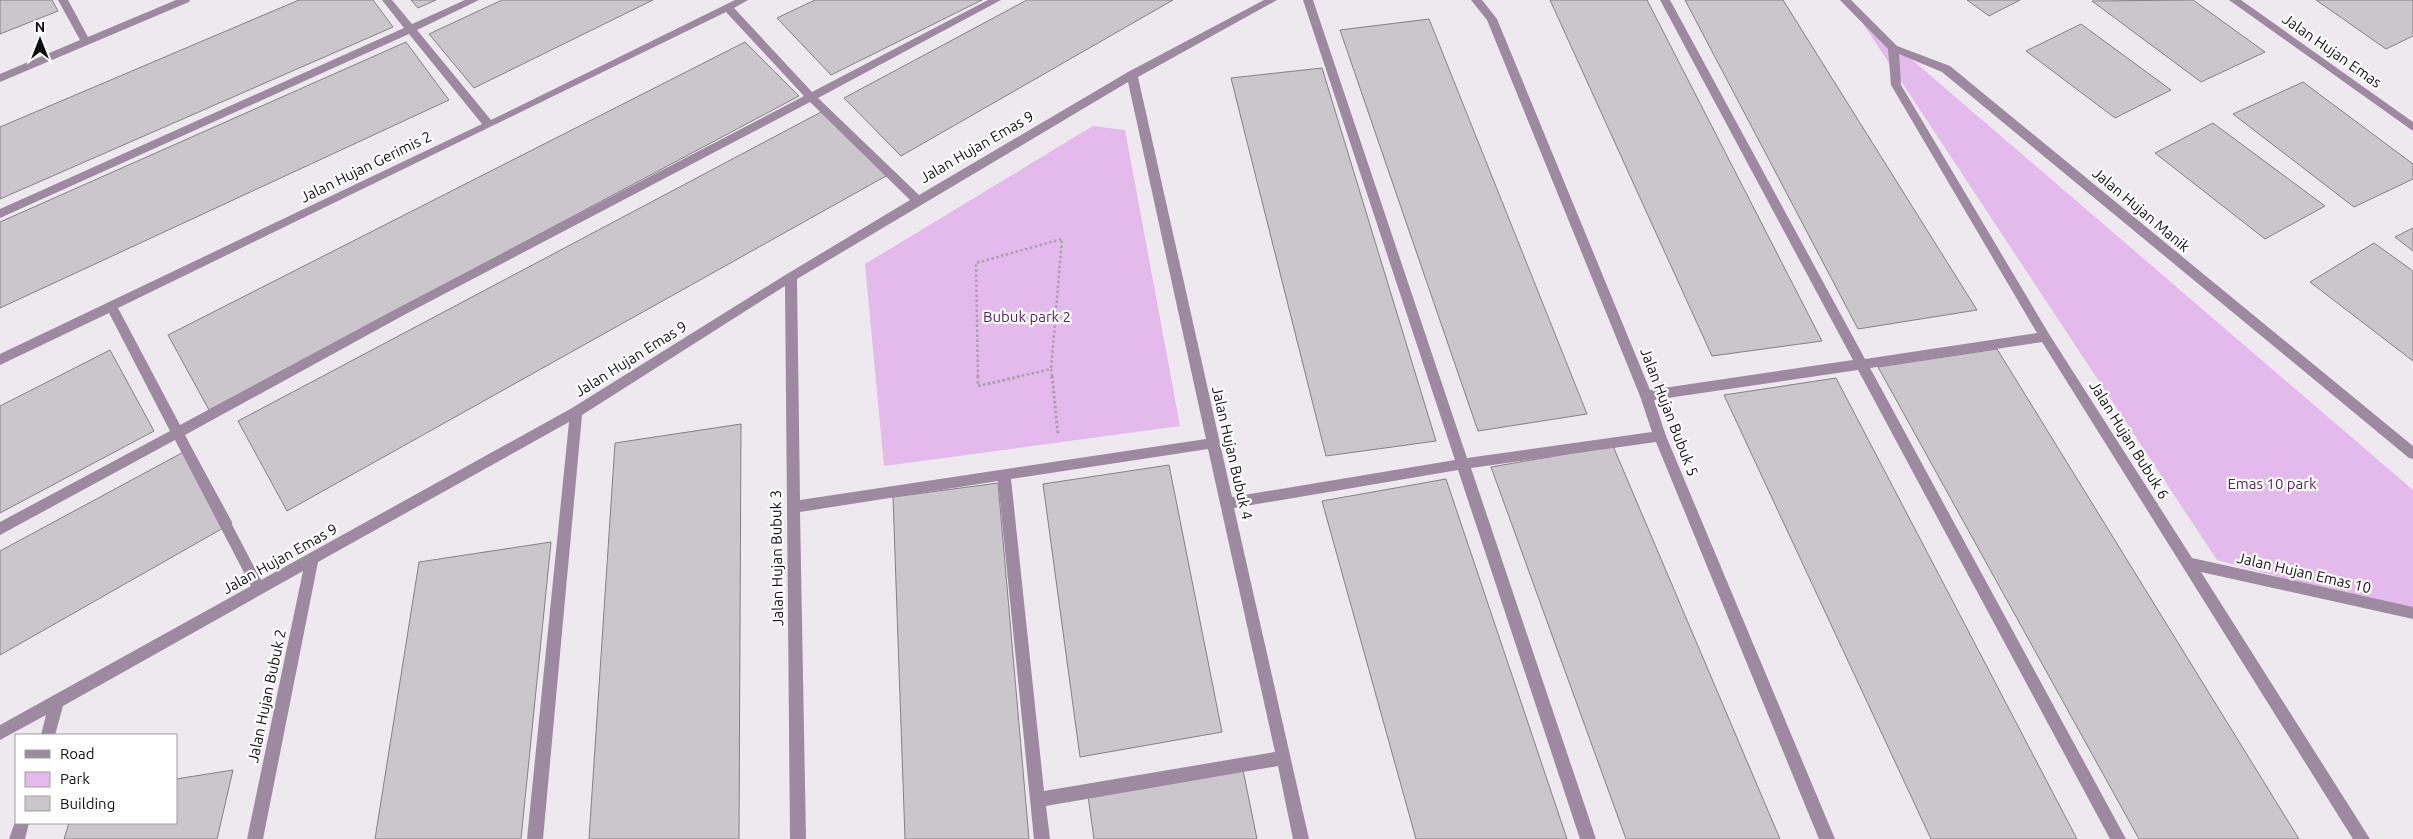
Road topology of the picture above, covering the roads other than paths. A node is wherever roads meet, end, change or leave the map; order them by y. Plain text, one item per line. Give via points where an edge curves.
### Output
1 (63, 0) edge
2 (185, 0) edge
3 (387, 0) edge
4 (474, 0) edge
5 (743, 0) edge
6 (996, 0) edge
7 (1272, 0) edge
8 (1308, 0) edge
9 (1476, 0) edge
10 (1665, 0) edge
11 (1845, 0) edge
12 (2234, 0) edge
13 (728, 8) junction
14 (411, 29) junction
15 (86, 42) junction
16 (1893, 48) junction
17 (1132, 75) junction
18 (0, 78) edge
19 (811, 97) junction
20 (489, 125) junction
21 (2413, 127) edge
22 (918, 201) junction
23 (0, 214) edge
24 (791, 277) junction
25 (111, 306) junction
26 (2045, 337) junction
27 (0, 360) edge
28 (1862, 364) junction
29 (1646, 396) junction
30 (576, 412) junction
31 (176, 433) junction
32 (1660, 436) junction
33 (1213, 443) junction
34 (2413, 454) edge
35 (1462, 464) junction
36 (1004, 475) junction
37 (1227, 504) junction
38 (793, 507) junction
39 (0, 529) edge
40 (312, 560) junction
41 (2189, 563) junction
42 (259, 589) junction
43 (2413, 614) edge
44 (57, 701) junction
45 (0, 733) edge
46 (48, 734) edge
47 (1283, 758) junction
48 (1037, 800) junction
49 (22, 824) edge
50 (17, 839) edge
51 (254, 839) edge
52 (535, 839) edge
53 (798, 839) edge
54 (1042, 839) edge
55 (1301, 839) edge
56 (1588, 839) edge
57 (1826, 839) edge
58 (2118, 839) edge
59 (2362, 839) edge

1 - 15 street
2 - 15 street
3 - 14 street
4 - 14 street
5 - 13 street, Jalan Hujan Gerimis 2
6 - 19 street
7 - 17 street, Jalan Hujan Emas 9
8 - 35 street
9 - 29 street, Jalan Hujan Bubuk 5 via 1492,19
10 - 28 street
11 - 16 street, Jalan Hujan Manik
12 - 21 street, Jalan Hujan Emas
13 - 19 street
13 - 20 street, Jalan Hujan Gerimis 2
14 - 20 street
14 - 23 street
15 - 18 street
16 - 26 street, Jalan Hujan Bubuk 6 via 1896,85
16 - 34 street, Jalan Hujan Manik via 1946,69
17 - 22 street, Jalan Hujan Emas 9
17 - 33 street, Jalan Hujan Bubuk 4
19 - 22 street
19 - 31 street
20 - 25 street, Jalan Hujan Gerimis 2
22 - 24 street, Jalan Hujan Emas 9
24 - 30 street, Jalan Hujan Emas 9
24 - 38 street, Jalan Hujan Bubuk 3
25 - 27 street, Jalan Hujan Gerimis 2
25 - 31 street
26 - 28 street
26 - 41 street, Jalan Hujan Bubuk 6
28 - 29 street
28 - 58 street
29 - 32 street, Jalan Hujan Bubuk 5
30 - 40 street, Jalan Hujan Emas 9
30 - 52 street
31 - 39 street
31 - 42 street
32 - 35 street
32 - 57 street, Jalan Hujan Bubuk 5
33 - 36 street
33 - 37 street, Jalan Hujan Bubuk 4
35 - 37 street
35 - 56 street
36 - 38 street
36 - 48 street
37 - 47 street, Jalan Hujan Bubuk 4
38 - 53 street, Jalan Hujan Bubuk 3
40 - 42 street, Jalan Hujan Emas 9
40 - 51 street, Jalan Hujan Bubuk 2
41 - 43 street, Jalan Hujan Emas 10
41 - 59 street, Jalan Hujan Bubuk 6
42 - 44 street, Jalan Hujan Emas 9
44 - 45 street, Jalan Hujan Emas 9
44 - 46 street
47 - 48 street
47 - 55 street, Jalan Hujan Bubuk 4
48 - 54 street
49 - 50 street

